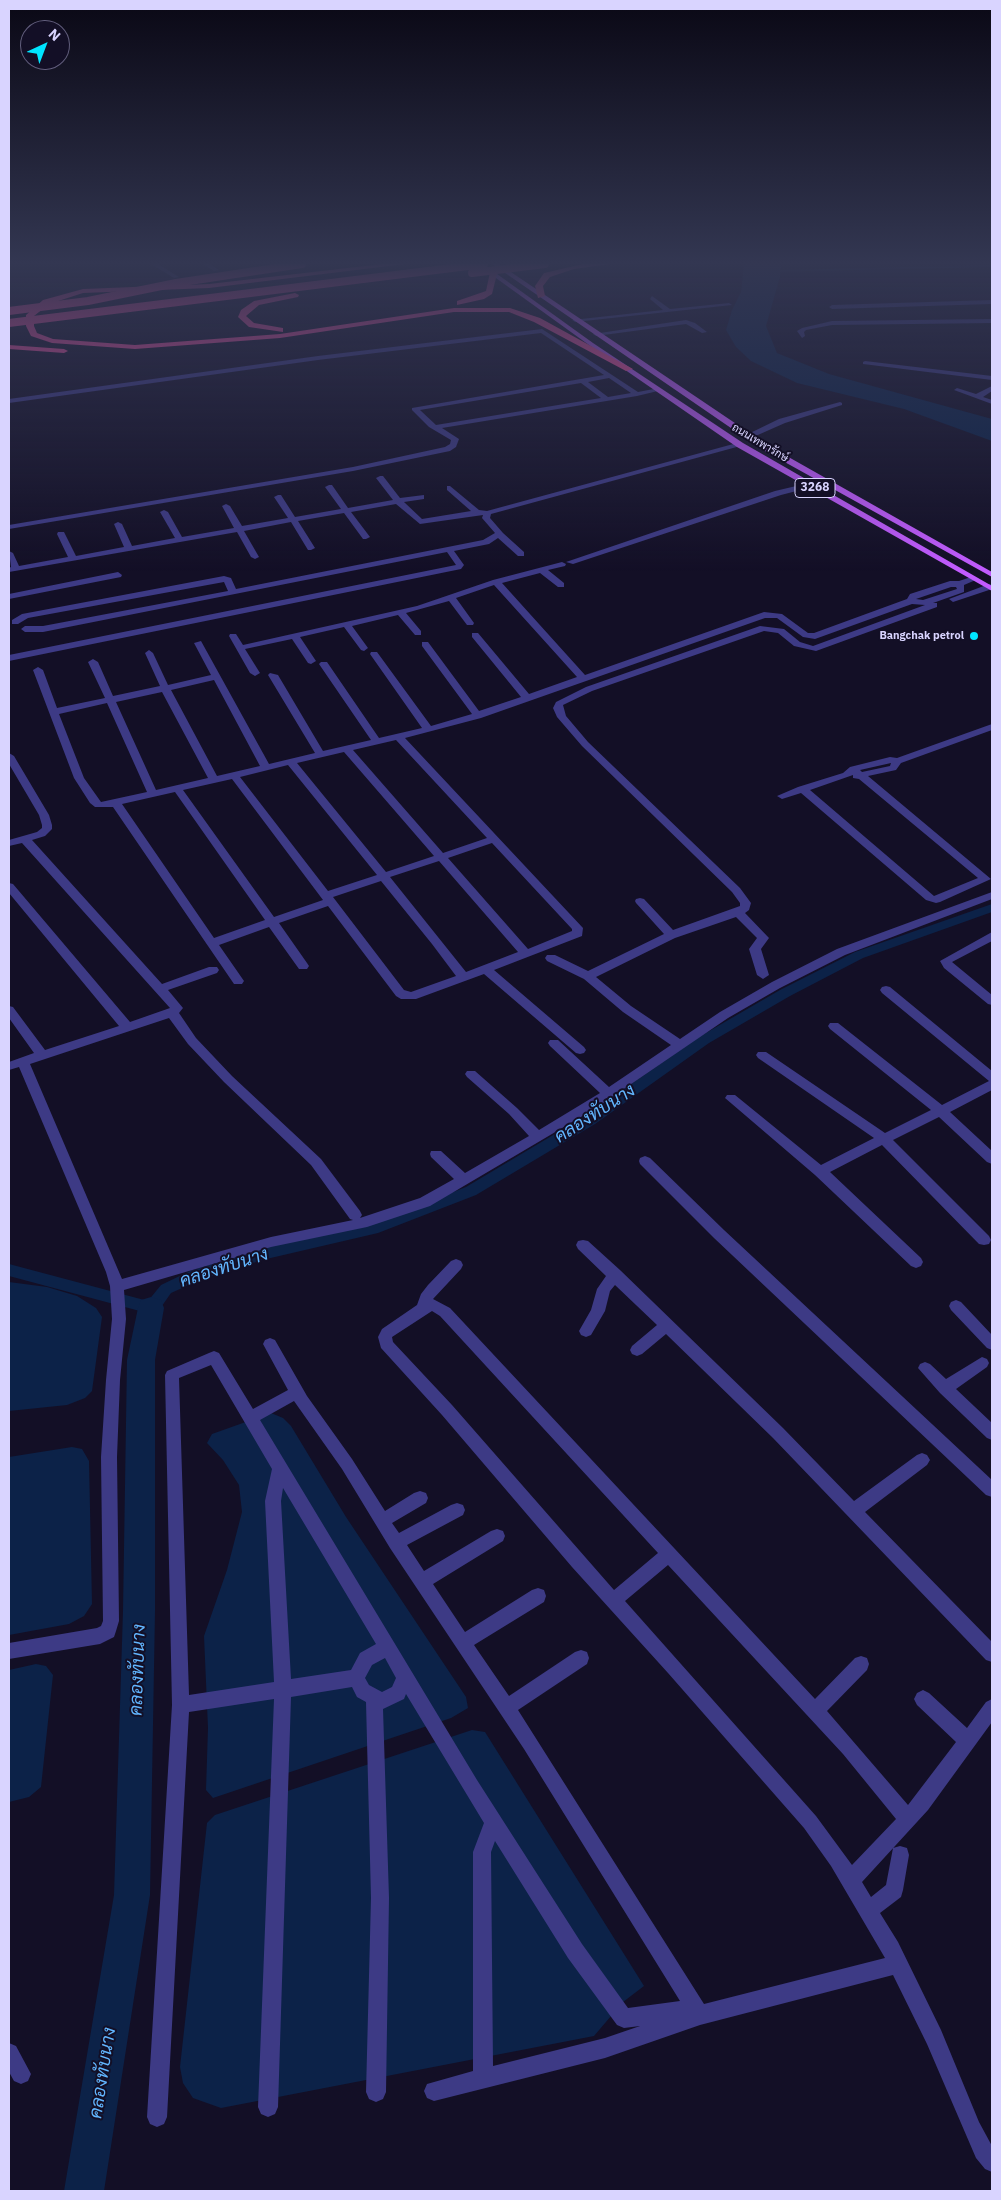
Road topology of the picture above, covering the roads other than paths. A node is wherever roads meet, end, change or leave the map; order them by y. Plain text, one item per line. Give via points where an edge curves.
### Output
1 (256, 367) edge
2 (597, 367) edge
3 (625, 367) edge
4 (626, 367) edge
5 (645, 367) edge
6 (896, 367) edge
7 (629, 369) junction
8 (611, 376) junction
9 (992, 378) edge
10 (583, 381) junction
11 (992, 388) edge
12 (659, 390) junction
13 (957, 390) dead end
14 (637, 394) junction
15 (977, 397) junction
16 (607, 399) junction
17 (9, 401) edge
18 (992, 402) edge
19 (840, 404) dead end
20 (435, 427) junction
21 (748, 436) junction
22 (740, 445) junction
23 (356, 459) dead end
24 (363, 467) junction
25 (380, 478) dead end
26 (809, 485) junction
27 (329, 487) dead end
28 (450, 488) dead end
29 (278, 497) dead end
30 (421, 497) dead end
31 (398, 501) junction
32 (226, 506) dead end
33 (345, 510) junction
34 (164, 512) dead end
35 (477, 512) junction
36 (487, 513) junction
37 (293, 519) junction
38 (118, 524) dead end
39 (9, 527) edge
40 (239, 529) junction
41 (915, 532) junction
42 (61, 534) dead end
43 (498, 534) junction
44 (899, 537) junction
45 (366, 538) dead end
46 (180, 540) junction
47 (311, 548) dead end
48 (129, 549) junction
49 (449, 549) junction
50 (9, 553) edge
51 (521, 554) dead end
52 (255, 557) dead end
53 (73, 559) junction
54 (12, 569) edge
55 (541, 569) junction
56 (118, 575) dead end
57 (992, 575) edge
58 (974, 579) junction
59 (496, 582) junction
60 (562, 585) dead end
61 (990, 588) edge
62 (234, 592) junction
63 (9, 596) edge
64 (452, 598) junction
65 (401, 613) junction
66 (15, 618) edge
67 (470, 623) dead end
68 (347, 625) junction
69 (418, 633) dead end
70 (475, 635) dead end
71 (233, 636) dead end
72 (295, 636) junction
73 (28, 640) junction
74 (198, 644) dead end
75 (425, 644) dead end
76 (240, 648) junction
77 (364, 648) dead end
78 (149, 653) dead end
79 (374, 654) dead end
80 (9, 658) edge
81 (311, 661) dead end
82 (93, 662) dead end
83 (324, 664) dead end
84 (38, 670) dead end
85 (255, 673) dead end
86 (274, 675) dead end
87 (217, 678) junction
88 (584, 679) junction
89 (166, 688) junction
90 (527, 698) junction
91 (111, 700) junction
92 (54, 712) junction
93 (478, 716) junction
94 (992, 727) edge
95 (428, 729) junction
96 (398, 736) junction
97 (376, 741) junction
98 (346, 748) junction
99 (320, 754) junction
100 (9, 756) edge
101 (290, 761) junction
102 (266, 767) junction
103 (854, 774) junction
104 (234, 775) junction
105 (214, 780) junction
106 (177, 788) junction
107 (802, 789) junction
108 (153, 794) junction
109 (782, 796) dead end
110 (116, 804) junction
111 (25, 839) junction
112 (494, 839) junction
113 (9, 843) edge
114 (440, 857) junction
115 (384, 877) junction
116 (9, 886) edge
117 (992, 895) edge
118 (328, 898) junction
119 (640, 901) dead end
120 (738, 912) junction
121 (271, 923) junction
122 (671, 935) junction
123 (992, 936) edge
124 (212, 943) junction
125 (526, 954) junction
126 (551, 958) dead end
127 (303, 966) dead end
128 (213, 970) dead end
129 (486, 970) junction
130 (763, 975) dead end
131 (588, 976) junction
132 (463, 978) junction
133 (238, 982) dead end
134 (160, 989) junction
135 (886, 990) dead end
136 (992, 1001) edge
137 (9, 1010) edge
138 (172, 1013) junction
139 (834, 1026) dead end
140 (127, 1027) junction
141 (554, 1043) dead end
142 (680, 1045) junction
143 (580, 1050) dead end
144 (41, 1054) junction
145 (762, 1055) dead end
146 (23, 1061) junction
147 (9, 1066) edge
148 (471, 1074) dead end
149 (992, 1078) edge
150 (992, 1085) edge
151 (609, 1094) junction
152 (731, 1098) dead end
153 (941, 1111) junction
154 (538, 1137) junction
155 (884, 1139) junction
156 (436, 1154) dead end
157 (992, 1159) edge
158 (645, 1160) dead end
159 (820, 1171) junction
160 (464, 1180) junction
161 (355, 1215) dead end
162 (984, 1240) dead end
163 (584, 1245) dead end
164 (916, 1262) dead end
165 (456, 1265) dead end
166 (614, 1274) junction
167 (117, 1286) junction
168 (956, 1306) dead end
169 (423, 1308) junction
170 (667, 1325) junction
171 (586, 1331) dead end
172 (270, 1344) dead end
173 (992, 1344) edge
174 (637, 1350) dead end
175 (982, 1363) dead end
176 (925, 1368) dead end
177 (945, 1388) junction
178 (297, 1392) junction
179 (250, 1418) junction
180 (992, 1433) edge
181 (922, 1460) dead end
182 (280, 1467) junction
183 (992, 1490) edge
184 (420, 1498) dead end
185 (457, 1510) dead end
186 (853, 1511) junction
187 (383, 1520) junction
188 (497, 1536) dead end
189 (396, 1543) junction
190 (669, 1554) junction
191 (423, 1581) junction
192 (538, 1596) dead end
193 (612, 1600) junction
194 (464, 1643) junction
195 (388, 1647) junction
196 (9, 1651) edge
197 (992, 1654) edge
198 (581, 1658) dead end
199 (861, 1664) dead end
200 (356, 1678) junction
201 (405, 1678) junction
202 (283, 1689) junction
203 (374, 1696) junction
204 (923, 1700) dead end
205 (181, 1705) junction
206 (506, 1708) junction
207 (992, 1708) edge
208 (815, 1711) junction
209 (968, 1742) junction
210 (908, 1819) junction
211 (493, 1822) junction
212 (900, 1855) dead end
213 (850, 1880) junction
214 (868, 1911) junction
215 (898, 1964) junction
216 (698, 2012) junction
217 (9, 2053) edge
218 (21, 2074) dead end
219 (483, 2078) junction
220 (434, 2091) dead end
221 (376, 2092) dead end
222 (268, 2107) dead end
223 (157, 2117) dead end
224 (992, 2162) edge

1 - 17 street
2 - 8 street
3 - 7 highway
4 - 7 main road, ถนนเทพารักษ์ / 3268
5 - 21 main road, ถนนเทพารักษ์ / 3268
6 - 9 street
7 - 12 main road, ถนนเทพารักษ์ / 3268
8 - 10 street
8 - 14 street
10 - 16 street
10 - 20 street via 414,408
11 - 15 street
12 - 14 street
12 - 22 main road, ถนนเทพารักษ์ / 3268
13 - 15 street
14 - 16 street
15 - 18 street
16 - 20 street
19 - 21 street via 782,421
20 - 24 street via 444,432 444,436 454,442 453,445
21 - 41 main road, ถนนเทพารักษ์ / 3268
22 - 26 main road, ถนนเทพารักษ์ / 3268
22 - 36 street
23 - 24 street
24 - 39 street
25 - 31 street
26 - 44 main road, ถนนเทพารักษ์ / 3268
26 - 55 street
27 - 33 street
28 - 35 street
29 - 37 street
30 - 31 street
31 - 33 street
31 - 35 street via 420,522
32 - 40 street
33 - 37 street
33 - 45 street
34 - 46 street
35 - 36 street
36 - 43 street via 486,518
37 - 40 street
37 - 47 street
38 - 48 street
40 - 46 street
40 - 52 street
41 - 44 main road
41 - 57 main road, ถนนเทพารักษ์ / 3268
42 - 53 street
43 - 49 street via 486,542
43 - 51 street
44 - 58 main road, ถนนเทพารักษ์ / 3268
46 - 48 street
48 - 53 street
49 - 62 street
49 - 73 street via 460,565 458,567
50 - 54 street
53 - 54 street
55 - 59 street
55 - 60 street
56 - 63 street
58 - 61 main road, ถนนเทพารักษ์ / 3268
58 - 88 street via 960,584 961,590 924,603 911,602 811,637 778,616 764,615
59 - 64 street
59 - 88 street
61 - 120 street via 817,648 797,644 781,631 763,628 589,689 559,704 562,717 585,744 736,890 746,903 745,908
62 - 66 street via 224,578
62 - 73 street via 43,629
64 - 65 street
64 - 67 street
65 - 68 street
65 - 69 street
66 - 73 street
68 - 72 street
68 - 77 street
70 - 90 street
71 - 76 street
72 - 76 street
72 - 81 street
73 - 80 street
74 - 87 street
75 - 93 street
76 - 85 street
78 - 89 street
79 - 95 street
82 - 91 street
83 - 97 street
84 - 92 street
86 - 99 street
87 - 89 street
87 - 102 street
88 - 90 street
89 - 91 street
89 - 105 street
90 - 93 street
91 - 92 street
91 - 108 street
92 - 110 street via 89,796 99,805
93 - 95 street
94 - 103 street via 898,761 893,768
95 - 96 street
96 - 97 street
96 - 112 street
97 - 98 street
98 - 99 street
98 - 114 street
99 - 101 street
100 - 111 street via 47,825 41,834
101 - 102 street
101 - 115 street
102 - 104 street
103 - 107 street
103 - 107 street via 986,880 936,900 930,898
104 - 105 street
104 - 118 street
105 - 106 street
106 - 108 street
106 - 121 street
107 - 109 street
108 - 110 street
110 - 124 street
111 - 113 street
111 - 134 street
112 - 114 street
112 - 125 street via 577,928 575,935
114 - 115 street
114 - 125 street
115 - 118 street
115 - 132 street
116 - 140 street
117 - 142 street via 841,952 724,1015
118 - 121 street
118 - 132 street via 405,996
119 - 122 street
120 - 122 street
120 - 130 street via 763,938 755,949
121 - 124 street
121 - 127 street
122 - 131 street
123 - 136 street via 946,961
124 - 133 street
125 - 129 street
126 - 131 street
128 - 134 street
129 - 132 street
129 - 143 street
131 - 142 street via 627,1009
134 - 138 street via 175,1004 177,1008
135 - 149 street
137 - 144 street
138 - 140 street
138 - 161 street via 192,1041 228,1079 316,1162
139 - 153 street
140 - 144 street
141 - 151 street
142 - 151 street
144 - 146 street
145 - 155 street
146 - 147 street
146 - 167 street
148 - 154 street
150 - 153 street
151 - 154 street
152 - 159 street
153 - 155 street
153 - 157 street
154 - 160 street
155 - 159 street
155 - 162 street
156 - 160 street
158 - 183 street
159 - 164 street
160 - 167 street via 425,1202 367,1222 271,1242
163 - 166 street
165 - 169 street via 426,1298
166 - 170 street
166 - 171 street
167 - 196 street via 120,1319 109,1457 111,1621 108,1631 100,1636
168 - 173 street
169 - 190 street via 433,1305 445,1312
169 - 193 street via 387,1333 386,1344
170 - 174 street
170 - 186 street via 778,1432
172 - 178 street
175 - 177 street
176 - 177 street
177 - 180 street
178 - 179 street
178 - 187 street
179 - 182 street
179 - 205 street via 214,1357 172,1375
181 - 186 street
182 - 195 street
182 - 202 street via 273,1501
184 - 187 street
185 - 189 street
186 - 197 street
187 - 189 street
188 - 191 street
189 - 191 street
190 - 193 street
190 - 208 street
191 - 194 street
192 - 194 street
193 - 213 street via 810,1822
194 - 206 street
195 - 200 street via 366,1659
195 - 201 street
198 - 206 street
199 - 208 street
200 - 202 street
200 - 203 street via 363,1691
201 - 203 street via 398,1693 382,1700
201 - 211 street
202 - 205 street
202 - 222 street
203 - 221 street via 380,1898
204 - 209 street
205 - 223 street
206 - 216 street
207 - 209 street
208 - 210 street
209 - 210 street
210 - 213 street
211 - 216 street via 575,1951 624,2018
211 - 219 street via 482,1852
212 - 214 street via 896,1886
213 - 214 street
214 - 215 street
215 - 216 street
215 - 224 street via 934,2037 972,2129
216 - 219 street via 605,2048
217 - 218 street
219 - 220 street

